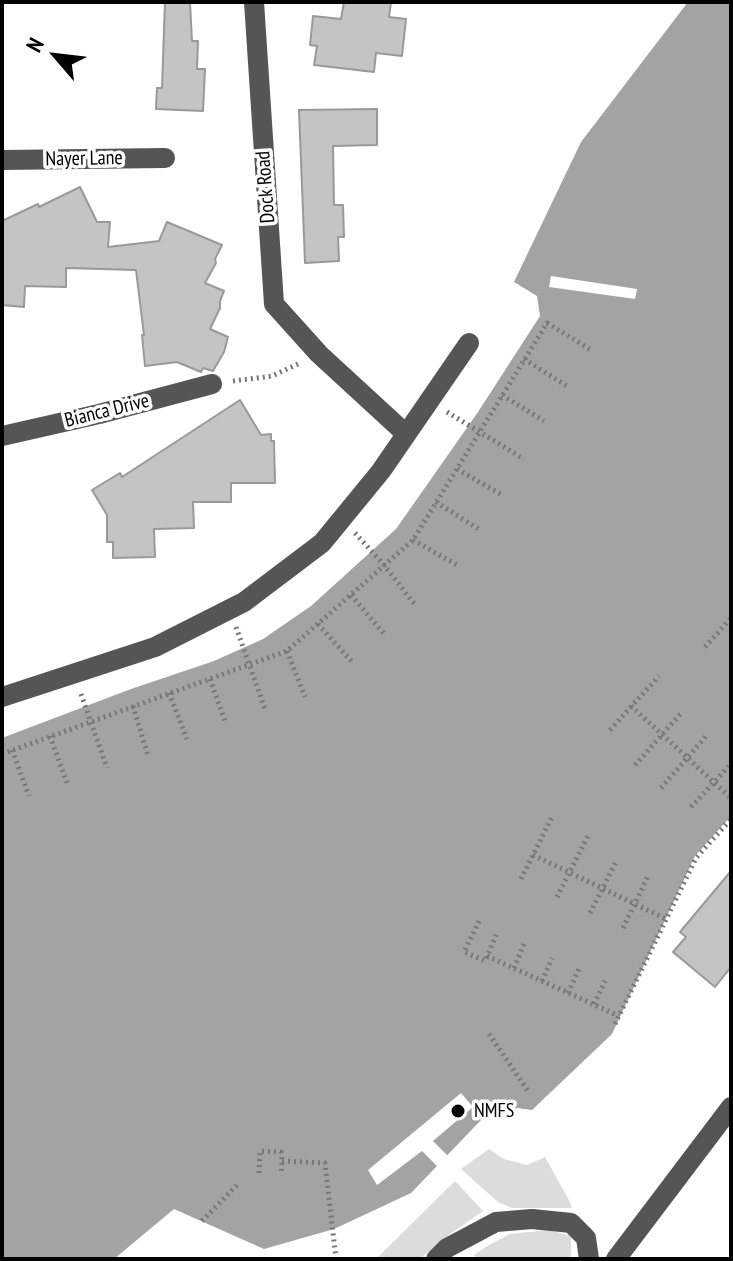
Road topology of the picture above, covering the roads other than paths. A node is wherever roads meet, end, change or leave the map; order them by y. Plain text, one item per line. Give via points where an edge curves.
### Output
1 (254, 2) edge
2 (165, 158) dead end
3 (2, 160) edge
4 (469, 343) dead end
5 (212, 384) road end
6 (406, 434) junction
7 (2, 436) edge
8 (2, 697) edge
9 (731, 1107) edge
10 (436, 1259) edge
11 (589, 1259) edge
12 (616, 1259) edge

1 - 6 street, Dock Road via 274,304 319,354
2 - 3 street, Nayer Lane
4 - 6 street
5 - 7 street, Bianca Drive
6 - 8 street via 322,543 244,602 155,647
9 - 12 street
10 - 11 street via 496,1222 532,1219 571,1223 586,1238

